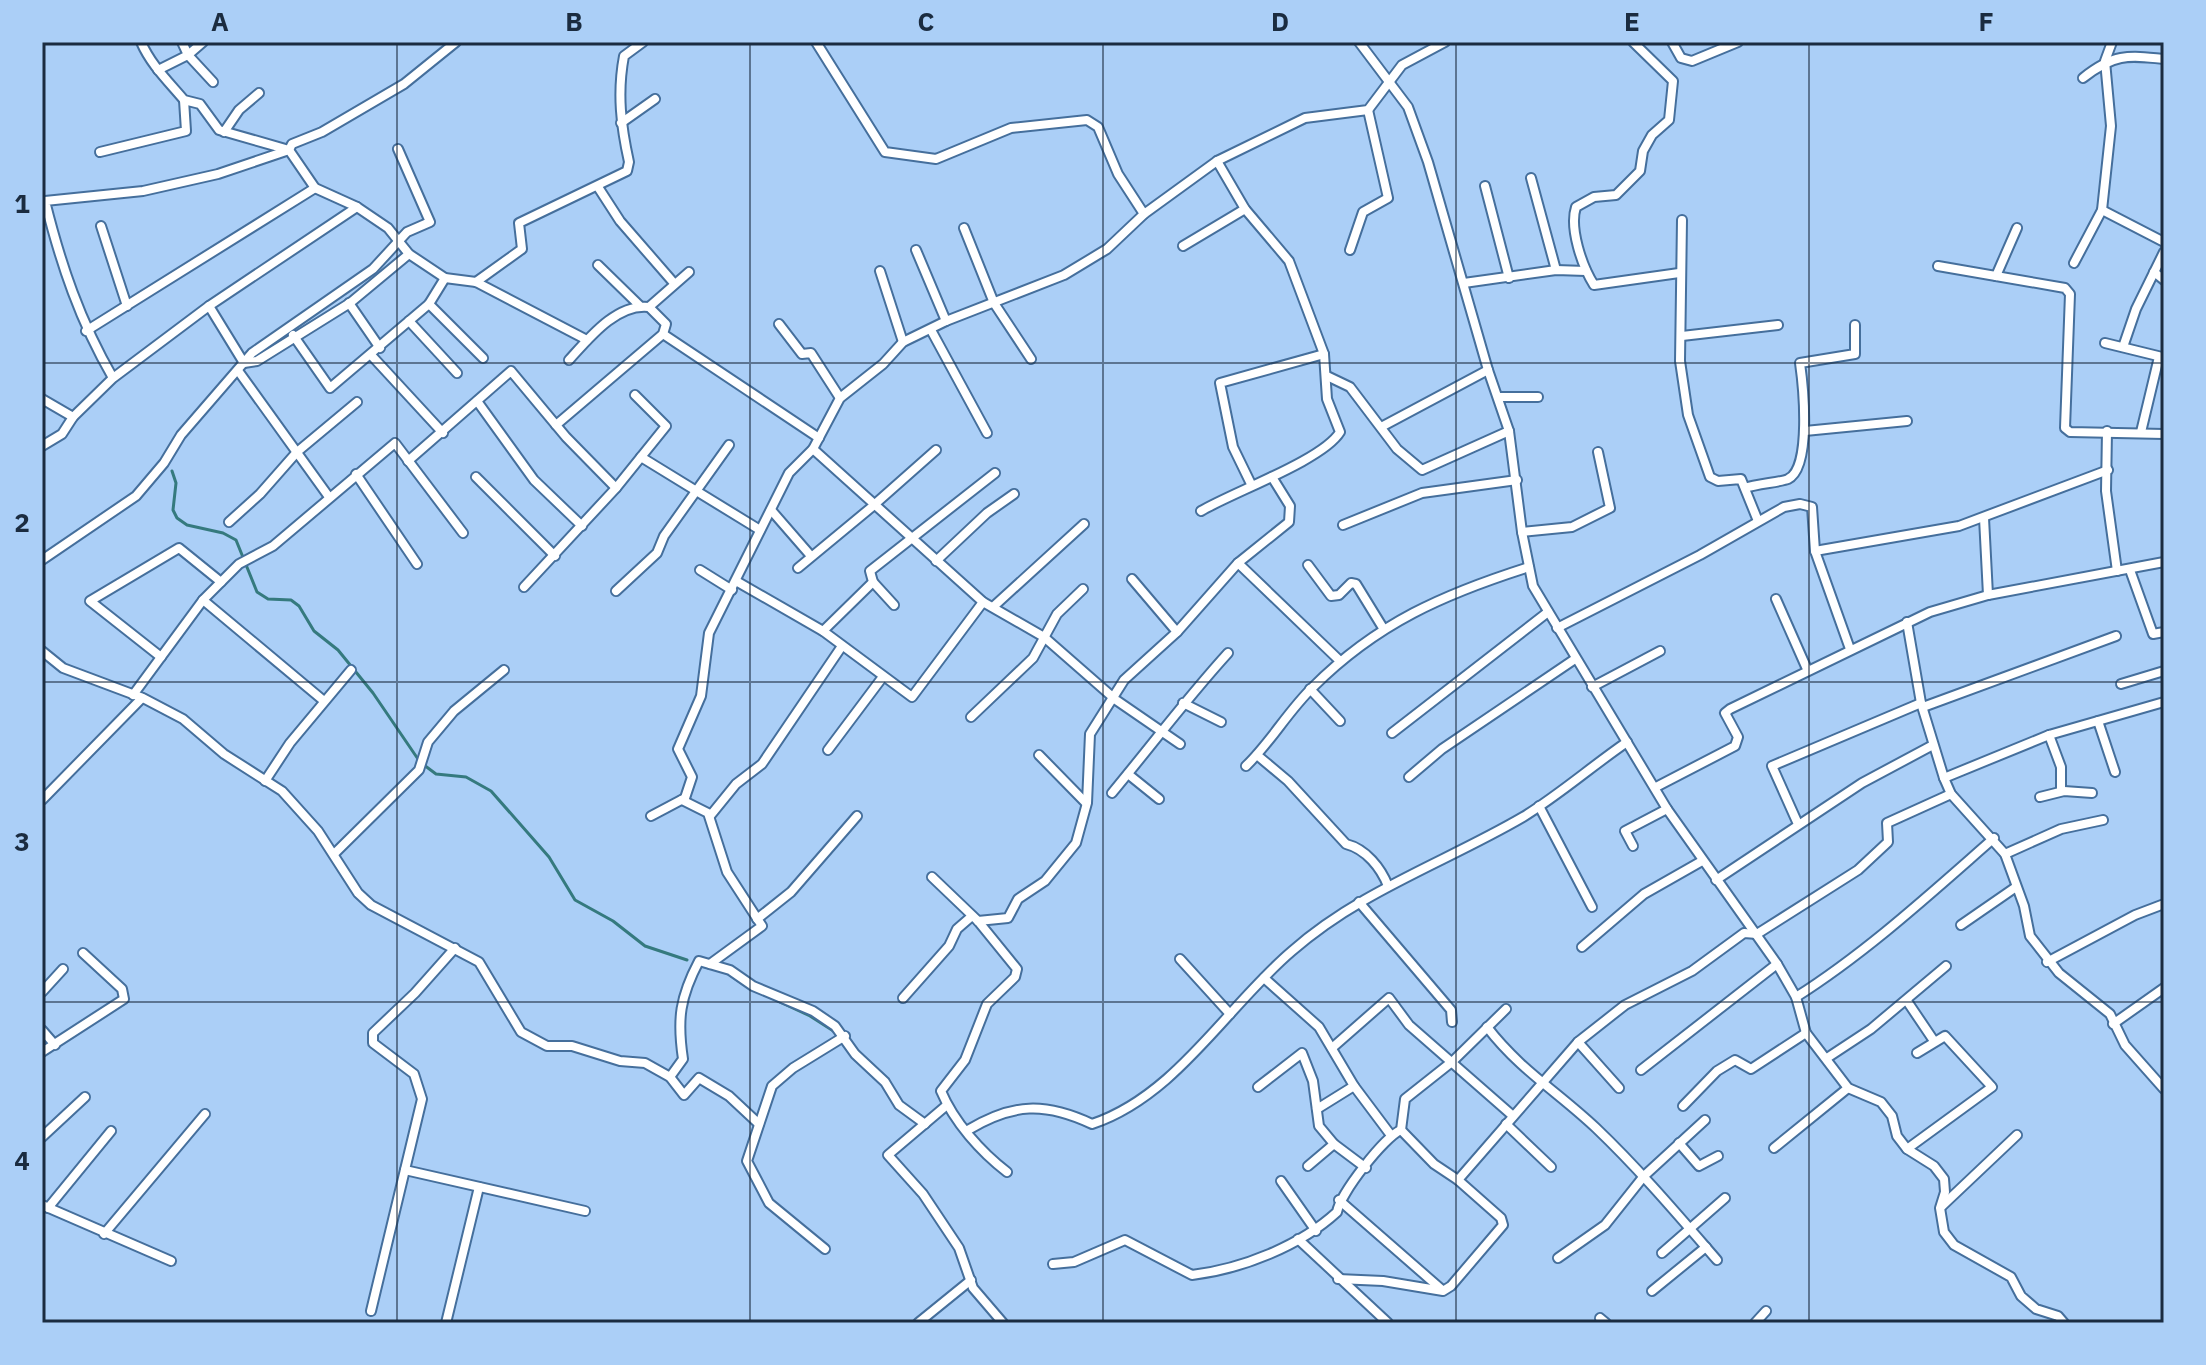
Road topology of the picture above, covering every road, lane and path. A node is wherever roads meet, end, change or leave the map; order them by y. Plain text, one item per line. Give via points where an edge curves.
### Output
1 (141, 42) edge
2 (182, 42) edge
3 (203, 42) edge
4 (456, 42) edge
5 (643, 42) edge
6 (816, 42) edge
7 (1359, 42) edge
8 (1445, 42) edge
9 (1633, 42) edge
10 (1672, 42) edge
11 (1738, 42) edge
12 (2110, 43) edge
13 (188, 55) junction
14 (2164, 59) edge
15 (2105, 61) junction
16 (158, 70) junction
17 (2083, 78) dead end
18 (213, 82) dead end
19 (1389, 82) junction
20 (259, 93) dead end
21 (655, 99) dead end
22 (184, 100) junction
23 (1368, 110) junction
24 (621, 123) junction
25 (224, 132) junction
26 (398, 149) dead end
27 (289, 150) junction
28 (100, 152) dead end
29 (1217, 161) junction
30 (1531, 178) dead end
31 (1485, 186) dead end
32 (598, 187) junction
33 (315, 188) junction
34 (44, 201) edge
35 (357, 207) junction
36 (1245, 209) junction
37 (2102, 210) junction
38 (1144, 214) junction
39 (1682, 220) dead end
40 (101, 226) dead end
41 (964, 228) dead end
42 (2017, 228) dead end
43 (399, 242) junction
44 (2164, 242) edge
45 (1183, 246) dead end
46 (916, 250) dead end
47 (1350, 250) dead end
48 (2164, 252) edge
49 (409, 254) junction
50 (2074, 263) dead end
51 (598, 265) dead end
52 (1938, 266) dead end
53 (1556, 270) junction
54 (880, 271) dead end
55 (1586, 271) junction
56 (689, 272) dead end
57 (2154, 272) junction
58 (1679, 273) junction
59 (1996, 276) junction
60 (445, 278) junction
61 (1509, 278) junction
62 (2164, 280) edge
63 (476, 282) junction
64 (673, 282) junction
65 (1464, 283) junction
66 (342, 292) junction
67 (350, 303) junction
68 (994, 303) junction
69 (429, 304) junction
70 (127, 306) junction
71 (209, 306) junction
72 (644, 306) junction
73 (409, 321) junction
74 (946, 321) junction
75 (779, 324) dead end
76 (1778, 325) dead end
77 (1855, 325) dead end
78 (288, 328) junction
79 (931, 330) junction
80 (86, 331) junction
81 (663, 334) junction
82 (1682, 336) junction
83 (295, 338) junction
84 (587, 340) junction
85 (903, 342) junction
86 (2105, 343) dead end
87 (2123, 347) junction
88 (380, 348) junction
89 (1324, 354) junction
90 (371, 355) junction
91 (2161, 357) edge
92 (483, 358) dead end
93 (1031, 359) dead end
94 (569, 360) dead end
95 (242, 367) junction
96 (1488, 370) junction
97 (457, 373) dead end
98 (1327, 376) junction
99 (113, 378) junction
100 (635, 395) dead end
101 (1498, 397) junction
102 (1538, 397) dead end
103 (840, 398) junction
104 (42, 399) edge
105 (477, 401) junction
106 (357, 402) dead end
107 (73, 417) junction
108 (1907, 421) dead end
109 (556, 425) junction
110 (1383, 426) junction
111 (1509, 431) junction
112 (1805, 431) junction
113 (2107, 431) junction
114 (2141, 432) junction
115 (443, 433) junction
116 (987, 433) dead end
117 (2164, 434) edge
118 (819, 438) junction
119 (729, 445) dead end
120 (42, 446) edge
121 (813, 449) junction
122 (936, 450) dead end
123 (297, 452) junction
124 (1598, 452) dead end
125 (641, 457) junction
126 (408, 461) junction
127 (2108, 470) junction
128 (995, 473) dead end
129 (356, 474) junction
130 (476, 477) dead end
131 (1272, 477) junction
132 (1517, 480) junction
133 (1251, 484) junction
134 (616, 488) junction
135 (1745, 488) junction
136 (694, 492) junction
137 (1014, 494) dead end
138 (329, 497) junction
139 (874, 505) junction
140 (771, 510) junction
141 (1201, 511) dead end
142 (1984, 518) junction
143 (1758, 521) junction
144 (229, 522) dead end
145 (1084, 524) dead end
146 (1343, 525) dead end
147 (582, 526) junction
148 (760, 530) junction
149 (1522, 532) junction
150 (463, 533) dead end
151 (912, 541) junction
152 (42, 546) edge
153 (1815, 551) junction
154 (555, 556) junction
155 (811, 556) junction
156 (46, 558) edge
157 (936, 561) junction
158 (2164, 562) edge
159 (1238, 563) junction
160 (417, 564) dead end
161 (1308, 565) dead end
162 (1529, 567) junction
163 (798, 568) dead end
164 (700, 570) dead end
165 (2130, 570) junction
166 (2117, 571) junction
167 (1132, 579) dead end
168 (736, 581) junction
169 (221, 582) junction
170 (873, 582) junction
171 (524, 587) dead end
172 (1083, 589) dead end
173 (732, 590) junction
174 (616, 591) dead end
175 (1988, 595) junction
176 (1776, 599) dead end
177 (203, 600) junction
178 (983, 602) junction
179 (894, 605) dead end
180 (993, 607) junction
181 (1548, 612) junction
182 (1907, 622) junction
183 (1383, 628) junction
184 (1557, 628) junction
185 (823, 631) junction
186 (1177, 632) junction
187 (2164, 632) edge
188 (2116, 636) dead end
189 (1044, 637) junction
190 (842, 646) junction
191 (1850, 649) junction
192 (42, 651) edge
193 (1660, 651) dead end
194 (1228, 653) dead end
195 (161, 657) junction
196 (1575, 659) junction
197 (1340, 661) junction
198 (1807, 669) junction
199 (351, 670) dead end
200 (504, 670) dead end
201 (2164, 671) edge
202 (882, 678) junction
203 (2121, 684) dead end
204 (1592, 687) junction
205 (1310, 689) junction
206 (1115, 695) junction
207 (137, 696) junction
208 (324, 701) junction
209 (2164, 702) edge
210 (1183, 703) junction
211 (1922, 705) junction
212 (971, 717) dead end
213 (1340, 721) dead end
214 (2098, 721) junction
215 (1221, 722) dead end
216 (1165, 732) junction
217 (1392, 733) dead end
218 (2049, 735) junction
219 (1627, 742) junction
220 (1180, 744) dead end
221 (1933, 745) junction
222 (828, 750) dead end
223 (1039, 755) dead end
224 (1257, 755) junction
225 (1246, 766) dead end
226 (2115, 772) dead end
227 (1128, 774) junction
228 (1409, 777) dead end
229 (1944, 778) junction
230 (265, 781) junction
231 (1656, 787) junction
232 (2061, 791) junction
233 (1112, 793) dead end
234 (2092, 793) dead end
235 (1951, 794) junction
236 (2040, 797) dead end
237 (1159, 799) dead end
238 (42, 800) edge
239 (682, 800) junction
240 (1087, 803) junction
241 (1539, 806) junction
242 (1667, 809) junction
243 (651, 816) dead end
244 (710, 816) junction
245 (857, 816) dead end
246 (2103, 820) dead end
247 (1798, 824) junction
248 (1994, 838) junction
249 (1633, 846) dead end
250 (335, 853) junction
251 (2005, 854) junction
252 (1702, 861) junction
253 (932, 877) dead end
254 (1716, 880) junction
255 (1388, 886) junction
256 (2016, 887) junction
257 (1359, 902) junction
258 (2164, 904) edge
259 (1592, 907) dead end
260 (757, 919) junction
261 (975, 919) junction
262 (1961, 925) dead end
263 (1757, 934) junction
264 (1582, 947) dead end
265 (455, 948) junction
266 (83, 953) dead end
267 (1180, 959) dead end
268 (2047, 962) junction
269 (710, 964) junction
270 (1777, 964) junction
271 (1946, 966) dead end
272 (63, 969) dead end
273 (1264, 978) junction
274 (2164, 988) edge
275 (42, 992) edge
276 (1796, 997) junction
277 (903, 998) dead end
278 (1907, 1001) junction
279 (1506, 1009) dead end
280 (1230, 1014) junction
281 (1452, 1022) dead end
282 (2113, 1024) junction
283 (1487, 1027) junction
284 (42, 1030) edge
285 (1806, 1033) junction
286 (845, 1036) junction
287 (1934, 1041) junction
288 (1578, 1042) junction
289 (55, 1045) junction
290 (1332, 1048) junction
291 (42, 1052) edge
292 (1917, 1053) dead end
293 (1827, 1058) junction
294 (1453, 1061) junction
295 (1641, 1070) dead end
296 (670, 1077) junction
297 (1544, 1084) junction
298 (1354, 1086) junction
299 (2163, 1086) edge
300 (1258, 1087) dead end
301 (1619, 1088) dead end
302 (1848, 1088) junction
303 (85, 1097) dead end
304 (947, 1105) junction
305 (1683, 1106) dead end
306 (1317, 1109) junction
307 (205, 1114) dead end
308 (1513, 1116) junction
309 (1705, 1120) dead end
310 (759, 1124) junction
311 (925, 1124) junction
312 (1506, 1124) junction
313 (968, 1130) junction
314 (1401, 1130) junction
315 (111, 1131) dead end
316 (1390, 1134) junction
317 (2017, 1135) dead end
318 (42, 1137) edge
319 (1679, 1143) junction
320 (1334, 1144) junction
321 (1774, 1148) dead end
322 (1907, 1149) junction
323 (1718, 1156) dead end
324 (1308, 1166) dead end
325 (1551, 1167) dead end
326 (1366, 1168) junction
327 (405, 1170) junction
328 (1007, 1172) dead end
329 (1644, 1176) junction
330 (1458, 1180) junction
331 (1281, 1181) dead end
332 (479, 1187) junction
333 (1725, 1198) dead end
334 (1339, 1200) junction
335 (45, 1206) edge
336 (1940, 1208) junction
337 (585, 1211) dead end
338 (1690, 1229) junction
339 (1316, 1231) junction
340 (104, 1234) junction
341 (1298, 1239) junction
342 (1706, 1247) junction
343 (825, 1249) dead end
344 (1662, 1253) dead end
345 (1558, 1258) dead end
346 (1717, 1260) dead end
347 (171, 1261) dead end
348 (1053, 1264) dead end
349 (1338, 1279) junction
350 (971, 1280) junction
351 (1443, 1291) junction
352 (1652, 1291) dead end
353 (371, 1311) dead end
354 (1766, 1311) dead end
355 (446, 1323) edge
356 (918, 1323) edge
357 (1003, 1323) edge
358 (1388, 1323) edge
359 (1755, 1323) edge
360 (2064, 1323) edge

1 - 16 street
2 - 13 street
3 - 13 street
4 - 27 street via 404,84
5 - 24 street via 624,56
6 - 38 street via 885,152 936,159 1011,128 1087,120 1098,127 1118,174
7 - 19 street
8 - 19 street via 1402,65
9 - 55 street via 1673,81 1672,109 1643,151 1640,171 1616,195 1594,197 1576,207 1573,232
10 - 11 street via 1681,58 1692,61
12 - 15 street
13 - 16 street
13 - 18 street
14 - 15 street
15 - 17 street
15 - 37 street via 2111,126
16 - 22 street
19 - 23 street
19 - 65 street via 1408,107
20 - 25 street
21 - 24 street
22 - 25 street via 200,104
22 - 28 street via 186,131
23 - 29 street via 1305,118
23 - 47 street via 1388,198 1363,212
24 - 32 street via 627,171
25 - 27 street
26 - 43 street via 431,220
27 - 33 street
27 - 34 street via 143,191
29 - 36 street
29 - 38 street
30 - 53 street
31 - 61 street
32 - 63 street via 519,223 522,249
32 - 64 street
33 - 35 street
33 - 70 street
34 - 80 street
35 - 43 street
35 - 71 street
36 - 45 street
36 - 89 street via 1289,261
37 - 44 street
37 - 50 street
38 - 68 street via 1107,249 1064,275
39 - 58 street
40 - 70 street
41 - 68 street
42 - 59 street
43 - 49 street
43 - 66 street
46 - 74 street
48 - 57 street
49 - 60 street
49 - 67 street
51 - 72 street
52 - 59 street
53 - 55 street
53 - 61 street
54 - 85 street
55 - 58 street via 1594,285
56 - 64 street
57 - 62 street
57 - 87 street
58 - 82 street
59 - 113 street via 2069,292 2065,428
60 - 63 street
60 - 69 street
61 - 65 street
63 - 84 street
64 - 72 street
65 - 96 street
66 - 67 street
66 - 78 street
67 - 83 street
67 - 88 street
68 - 74 street
68 - 93 street
69 - 73 street
69 - 92 street
70 - 80 street
71 - 95 street
71 - 99 street
72 - 81 street via 666,324
72 - 84 street via 612,319
73 - 88 street
73 - 97 street
74 - 79 street
75 - 103 street via 802,354 811,353
76 - 82 street
77 - 112 street via 1855,354 1800,363
78 - 83 street
78 - 95 street via 252,353
79 - 85 street
79 - 116 street
80 - 99 street
81 - 109 street
81 - 118 street
82 - 135 street via 1688,415 1704,466 1710,477 1741,479
83 - 90 street via 329,388
83 - 95 street
84 - 94 street
85 - 103 street
86 - 87 street
87 - 91 street
88 - 90 street
89 - 98 street
89 - 133 street via 1220,383 1233,447
90 - 115 street
91 - 114 street
95 - 123 street
95 - 156 street via 136,496
96 - 101 street
96 - 110 street
98 - 110 street via 1350,387
98 - 131 street via 1327,399 1340,432
99 - 107 street
100 - 125 street via 667,424
101 - 102 street
101 - 111 street
103 - 118 street
104 - 107 street
105 - 109 street via 511,371
105 - 115 street
105 - 147 street via 534,480
106 - 123 street
107 - 120 street via 62,434
108 - 112 street
109 - 134 street
110 - 111 street via 1397,449 1422,470
111 - 132 street
112 - 135 street via 1790,478
113 - 114 street
113 - 127 street
114 - 117 street
115 - 126 street
118 - 121 street
119 - 136 street
121 - 139 street
121 - 140 street via 789,473
122 - 139 street
123 - 138 street
123 - 144 street
124 - 149 street via 1610,508 1572,527
125 - 134 street
125 - 136 street
126 - 129 street via 395,443
126 - 150 street
127 - 142 street
127 - 166 street
128 - 151 street
129 - 138 street
129 - 160 street
130 - 154 street
131 - 133 street
131 - 159 street via 1292,515
132 - 146 street via 1422,493
132 - 149 street
133 - 141 street
134 - 147 street
135 - 143 street
136 - 148 street
136 - 174 street via 657,553
137 - 157 street
138 - 169 street
139 - 151 street
139 - 155 street
140 - 148 street
140 - 155 street
142 - 153 street via 1917,536
142 - 175 street
143 - 153 street via 1784,507 1812,507
143 - 184 street
145 - 180 street
147 - 154 street
148 - 168 street
149 - 162 street
151 - 157 street
151 - 170 street via 870,571
152 - 156 street
153 - 191 street
154 - 171 street
155 - 163 street
157 - 178 street
158 - 165 street
159 - 186 street
159 - 197 street
161 - 183 street via 1331,596 1356,584
162 - 181 street
162 - 183 street via 1478,583
164 - 173 street
165 - 166 street
165 - 187 street via 2153,634
166 - 175 street
167 - 186 street
168 - 173 street
168 - 185 street
169 - 177 street
169 - 195 street via 179,548 90,601
170 - 179 street
170 - 185 street
172 - 189 street via 1057,614
173 - 239 street via 707,637 701,696 678,749 692,777
175 - 182 street
176 - 198 street
177 - 195 street
177 - 208 street
178 - 180 street
178 - 202 street via 912,697
180 - 189 street
181 - 184 street
181 - 217 street
182 - 191 street
182 - 211 street
183 - 197 street
184 - 196 street
185 - 190 street
186 - 206 street via 1124,680
188 - 211 street
189 - 206 street
189 - 212 street via 1033,658
190 - 202 street
190 - 244 street via 762,764 736,784
191 - 198 street
192 - 207 street via 63,668
193 - 204 street
194 - 210 street
195 - 207 street
196 - 204 street
196 - 228 street
197 - 205 street
198 - 231 street via 1725,713 1738,737 1730,752
199 - 208 street
200 - 250 street via 454,711 428,742 419,770
201 - 203 street
202 - 222 street
204 - 219 street
205 - 213 street
205 - 224 street
206 - 216 street
206 - 240 street via 1090,734
207 - 230 street via 183,719
207 - 238 street
208 - 230 street
209 - 214 street
210 - 215 street
210 - 216 street
211 - 221 street
211 - 247 street via 1772,766
214 - 218 street
214 - 226 street
216 - 220 street
216 - 227 street
218 - 229 street
218 - 232 street via 2061,767
219 - 231 street
219 - 241 street
221 - 229 street
221 - 247 street
223 - 240 street
224 - 225 street
224 - 255 street via 1346,844 1358,846 1381,869
227 - 233 street
227 - 237 street
229 - 235 street
230 - 250 street via 282,791
231 - 242 street
232 - 234 street
232 - 236 street
235 - 248 street
235 - 263 street via 1887,823 1888,842 1858,870
239 - 243 street
239 - 244 street
240 - 261 street via 1076,843 1045,881 1018,899 1008,918
241 - 255 street
241 - 259 street
242 - 249 street via 1625,831
242 - 252 street
244 - 260 street via 727,872
245 - 260 street via 791,892
246 - 251 street via 2061,829
247 - 254 street
248 - 251 street
248 - 276 street via 1907,915
250 - 265 street via 371,905
251 - 256 street
252 - 254 street
252 - 264 street via 1644,894
253 - 261 street
254 - 263 street
255 - 257 street
256 - 262 street
256 - 268 street via 2030,936
257 - 273 street via 1292,950
257 - 281 street via 1451,1010
258 - 268 street
260 - 269 street via 762,928
261 - 277 street via 957,929 949,946
261 - 304 street via 1017,972 987,1004 965,1060 941,1091
263 - 270 street
263 - 288 street via 1744,933 1692,971 1625,1005
265 - 296 street via 479,962 521,1032 547,1046 572,1046 645,1063
265 - 327 street via 373,1033 373,1043 414,1074 422,1099
266 - 289 street via 122,989 124,999
267 - 280 street
268 - 282 street via 2110,1014
269 - 286 street via 813,1011
269 - 296 street via 699,961 689,981 678,1024 683,1059
270 - 276 street
270 - 295 street
271 - 278 street
272 - 275 street
273 - 280 street
273 - 290 street via 1319,1027
274 - 282 street
276 - 285 street
278 - 287 street
278 - 293 street
279 - 283 street
280 - 313 street via 1168,1077 1115,1117 1092,1124 1037,1106
282 - 299 street
283 - 294 street
283 - 297 street via 1510,1057
284 - 289 street
285 - 293 street
285 - 305 street via 1751,1069 1735,1060
286 - 310 street via 772,1086
286 - 311 street via 899,1105
287 - 292 street
287 - 322 street via 1945,1036 1992,1087
288 - 297 street
288 - 301 street
289 - 291 street
290 - 294 street via 1389,998 1409,1025
290 - 298 street
293 - 302 street
294 - 308 street
294 - 314 street via 1405,1099
296 - 310 street via 684,1095 699,1078
297 - 308 street
297 - 329 street
298 - 306 street
298 - 316 street
300 - 306 street via 1302,1053
302 - 321 street
302 - 322 street via 1881,1102
303 - 318 street
304 - 311 street
304 - 313 street
306 - 320 street via 1319,1126
307 - 340 street
308 - 312 street
309 - 319 street
310 - 343 street via 747,1161 752,1173 769,1203
311 - 350 street via 888,1155 923,1194 959,1248
312 - 325 street
312 - 330 street
313 - 328 street via 984,1155
314 - 316 street
314 - 330 street
315 - 335 street
316 - 326 street
317 - 336 street
319 - 323 street via 1699,1166
319 - 329 street
320 - 324 street
320 - 326 street
322 - 336 street via 1944,1179
326 - 334 street
327 - 332 street
327 - 353 street
329 - 338 street
329 - 345 street via 1605,1225
330 - 351 street via 1503,1222
331 - 339 street
332 - 337 street
332 - 355 street
333 - 338 street
334 - 339 street via 1337,1212
334 - 351 street
335 - 340 street
336 - 360 street via 1944,1232 1954,1245 1997,1266 2029,1302
338 - 342 street
338 - 344 street
339 - 341 street
340 - 347 street
341 - 348 street via 1243,1263 1192,1275 1125,1240 1074,1262
341 - 349 street
342 - 346 street
342 - 352 street
349 - 351 street
349 - 358 street
350 - 356 street
350 - 357 street
354 - 359 street

